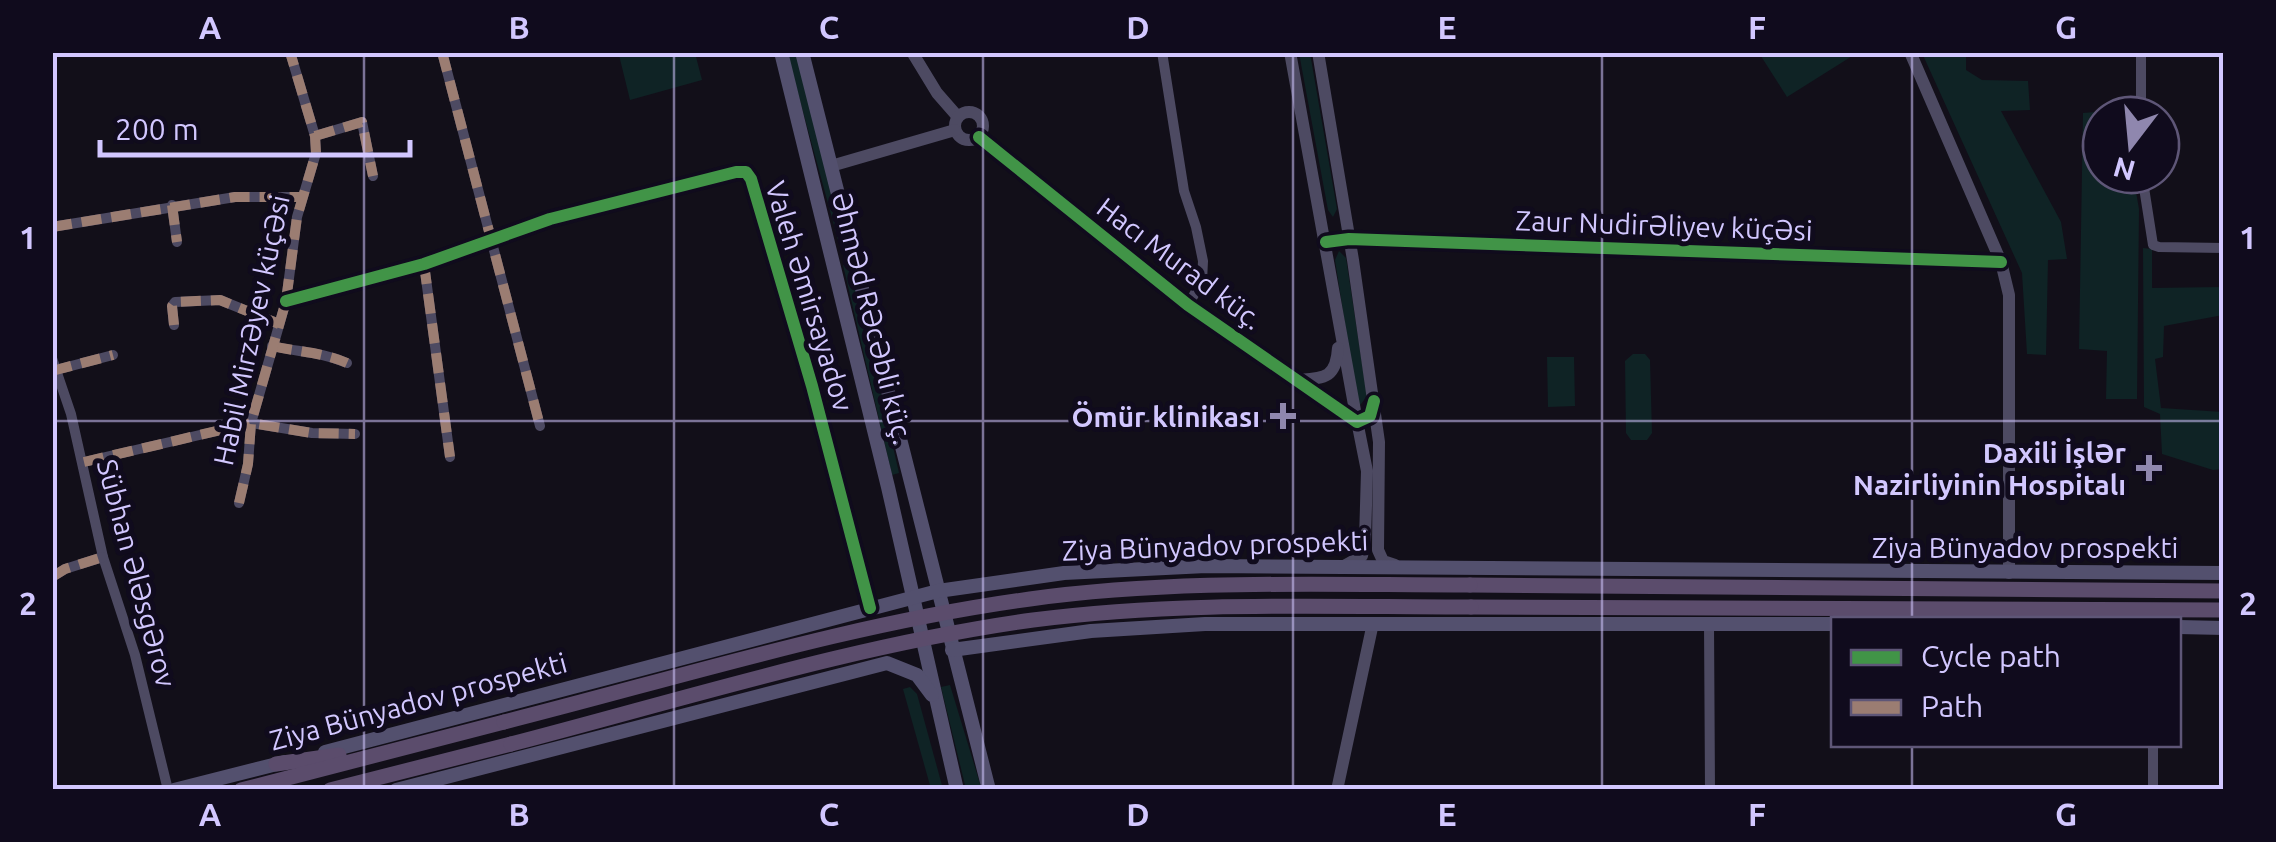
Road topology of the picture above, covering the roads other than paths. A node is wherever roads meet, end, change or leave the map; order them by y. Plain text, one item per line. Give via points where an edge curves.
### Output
1 (290, 52) edge
2 (442, 52) edge
3 (780, 52) edge
4 (802, 52) edge
5 (912, 52) edge
6 (1162, 52) edge
7 (1290, 52) edge
8 (1318, 52) edge
9 (1910, 52) edge
10 (2141, 52) edge
11 (2142, 95) edge
12 (956, 123) junction
13 (316, 136) junction
14 (978, 137) junction
15 (831, 166) junction
16 (373, 176) dead end
17 (2147, 195) edge
18 (302, 197) junction
19 (172, 204) junction
20 (52, 227) edge
21 (492, 240) junction
22 (1349, 240) junction
23 (177, 242) dead end
24 (1326, 242) junction
25 (851, 243) junction
26 (830, 248) junction
27 (2224, 248) edge
28 (2000, 262) junction
29 (424, 264) junction
30 (286, 301) junction
31 (1188, 304) junction
32 (279, 324) junction
33 (174, 325) dead end
34 (1340, 330) junction
35 (272, 346) junction
36 (113, 354) dead end
37 (346, 362) dead end
38 (54, 366) edge
39 (1296, 380) junction
40 (1374, 401) junction
41 (1357, 422) junction
42 (251, 423) junction
43 (540, 426) dead end
44 (355, 434) dead end
45 (450, 457) dead end
46 (84, 462) junction
47 (912, 481) junction
48 (888, 487) junction
49 (239, 503) dead end
50 (103, 557) junction
51 (1344, 566) junction
52 (1398, 566) junction
53 (1712, 570) junction
54 (1064, 573) junction
55 (2009, 573) junction
56 (2224, 574) edge
57 (52, 577) edge
58 (1520, 585) junction
59 (1842, 588) junction
60 (2224, 590) edge
61 (938, 592) junction
62 (913, 597) junction
63 (870, 608) junction
64 (1518, 608) junction
65 (1842, 608) junction
66 (2224, 610) edge
67 (1373, 623) junction
68 (1710, 623) junction
69 (1831, 624) edge
70 (2181, 627) edge
71 (2224, 628) edge
72 (786, 630) junction
73 (1081, 632) junction
74 (952, 650) junction
75 (805, 682) junction
76 (939, 714) junction
77 (417, 743) junction
78 (2153, 747) edge
79 (276, 764) junction
80 (420, 766) junction
81 (171, 790) edge
82 (240, 790) edge
83 (330, 790) edge
84 (376, 790) edge
85 (396, 790) edge
86 (958, 790) edge
87 (989, 790) edge
88 (1337, 790) edge
89 (1710, 790) edge
90 (2154, 790) edge

1 - 13 street, Habil Mirzəyev küçəsi
2 - 21 street
3 - 26 main road, Əhməd Rəcəbli küç.
4 - 15 main road, Əhməd Rəcəbli küç.
5 - 12 street
6 - 31 street via 1202,261 1202,281
7 - 24 street
8 - 22 street
9 - 28 street
10 - 11 street
12 - 14 street via 965,140
12 - 14 street via 967,112 980,117
12 - 15 street
13 - 16 street via 362,122
13 - 18 street, Habil Mirzəyev küçəsi
14 - 31 street, Hacı Murad küç.
15 - 25 main road, Əhməd Rəcəbli küç.
17 - 27 street via 2150,239 2159,248
18 - 19 street
18 - 30 street, Habil Mirzəyev küçəsi
19 - 20 street
19 - 23 street
21 - 29 street, Valeh Əmirsayadov
21 - 43 street
21 - 63 street, Valeh Əmirsayadov via 550,219 746,172
22 - 24 street, Zaur Nudirəliyev küçəsi
22 - 28 street, Zaur Nudirəliyev küçəsi
22 - 40 street
24 - 34 street
25 - 26 main road
25 - 47 main road, Əhməd Rəcəbli küç.
26 - 48 main road, Əhməd Rəcəbli küç.
28 - 55 street via 2012,321
29 - 30 street, Valeh Əmirsayadov
29 - 45 street
30 - 32 street, Habil Mirzəyev küçəsi
31 - 39 street, Hacı Murad küç.
32 - 33 street via 214,299 175,302
32 - 35 street, Habil Mirzəyev küçəsi
34 - 39 street via 1333,371
34 - 41 street
35 - 37 street
35 - 42 street, Habil Mirzəyev küçəsi
36 - 38 street, Sübhan Ələsgərov
38 - 46 street, Sübhan Ələsgərov
39 - 41 street, Hacı Murad küç.
40 - 41 street via 1370,416
40 - 52 street via 1378,550
41 - 51 street via 1367,470 1365,540 1362,556
42 - 44 street
42 - 46 street
42 - 49 street, Habil Mirzəyev küçəsi
46 - 50 street, Sübhan Ələsgərov
47 - 48 main road
47 - 61 main road, Əhməd Rəcəbli küç.
48 - 62 main road, Əhməd Rəcəbli küç.
50 - 57 street
50 - 81 street, Sübhan Ələsgərov
51 - 52 main road, Ziya Bünyadov prospekti
51 - 54 main road, Ziya Bünyadov prospekti
52 - 53 main road, Ziya Bünyadov prospekti
53 - 55 main road, Ziya Bünyadov prospekti
53 - 58 main road
53 - 59 main road
54 - 61 main road, Ziya Bünyadov prospekti
54 - 73 main road via 1043,586 1038,608 1054,626
55 - 56 main road, Ziya Bünyadov prospekti
58 - 59 main road, Ziya Bünyadov prospekti
58 - 77 main road, Ziya Bünyadov prospekti, bridge via 1183,586 1031,599 880,626
59 - 60 main road, Ziya Bünyadov prospekti
61 - 62 main road, Ziya Bünyadov prospekti
61 - 74 main road, Əhməd Rəcəbli küç.
62 - 63 main road, Ziya Bünyadov prospekti
62 - 76 main road, Əhməd Rəcəbli küç.
63 - 72 main road, Ziya Bünyadov prospekti
64 - 65 main road
64 - 68 main road
64 - 80 main road, bridge via 1228,607 1033,620 885,647
65 - 66 main road
65 - 68 main road
67 - 68 main road
67 - 73 main road
67 - 88 street
68 - 69 main road
68 - 89 street
70 - 71 main road
72 - 75 main road via 815,632 826,645 828,660
72 - 79 main road, Ziya Bünyadov prospekti
73 - 74 main road
74 - 87 main road, Əhməd Rəcəbli küç.
75 - 76 main road via 887,663 917,675
75 - 85 main road
76 - 86 main road, Əhməd Rəcəbli küç.
77 - 79 main road
77 - 82 main road, Ziya Bünyadov prospekti
78 - 90 street
79 - 81 main road, Ziya Bünyadov prospekti
80 - 83 main road
80 - 84 main road

